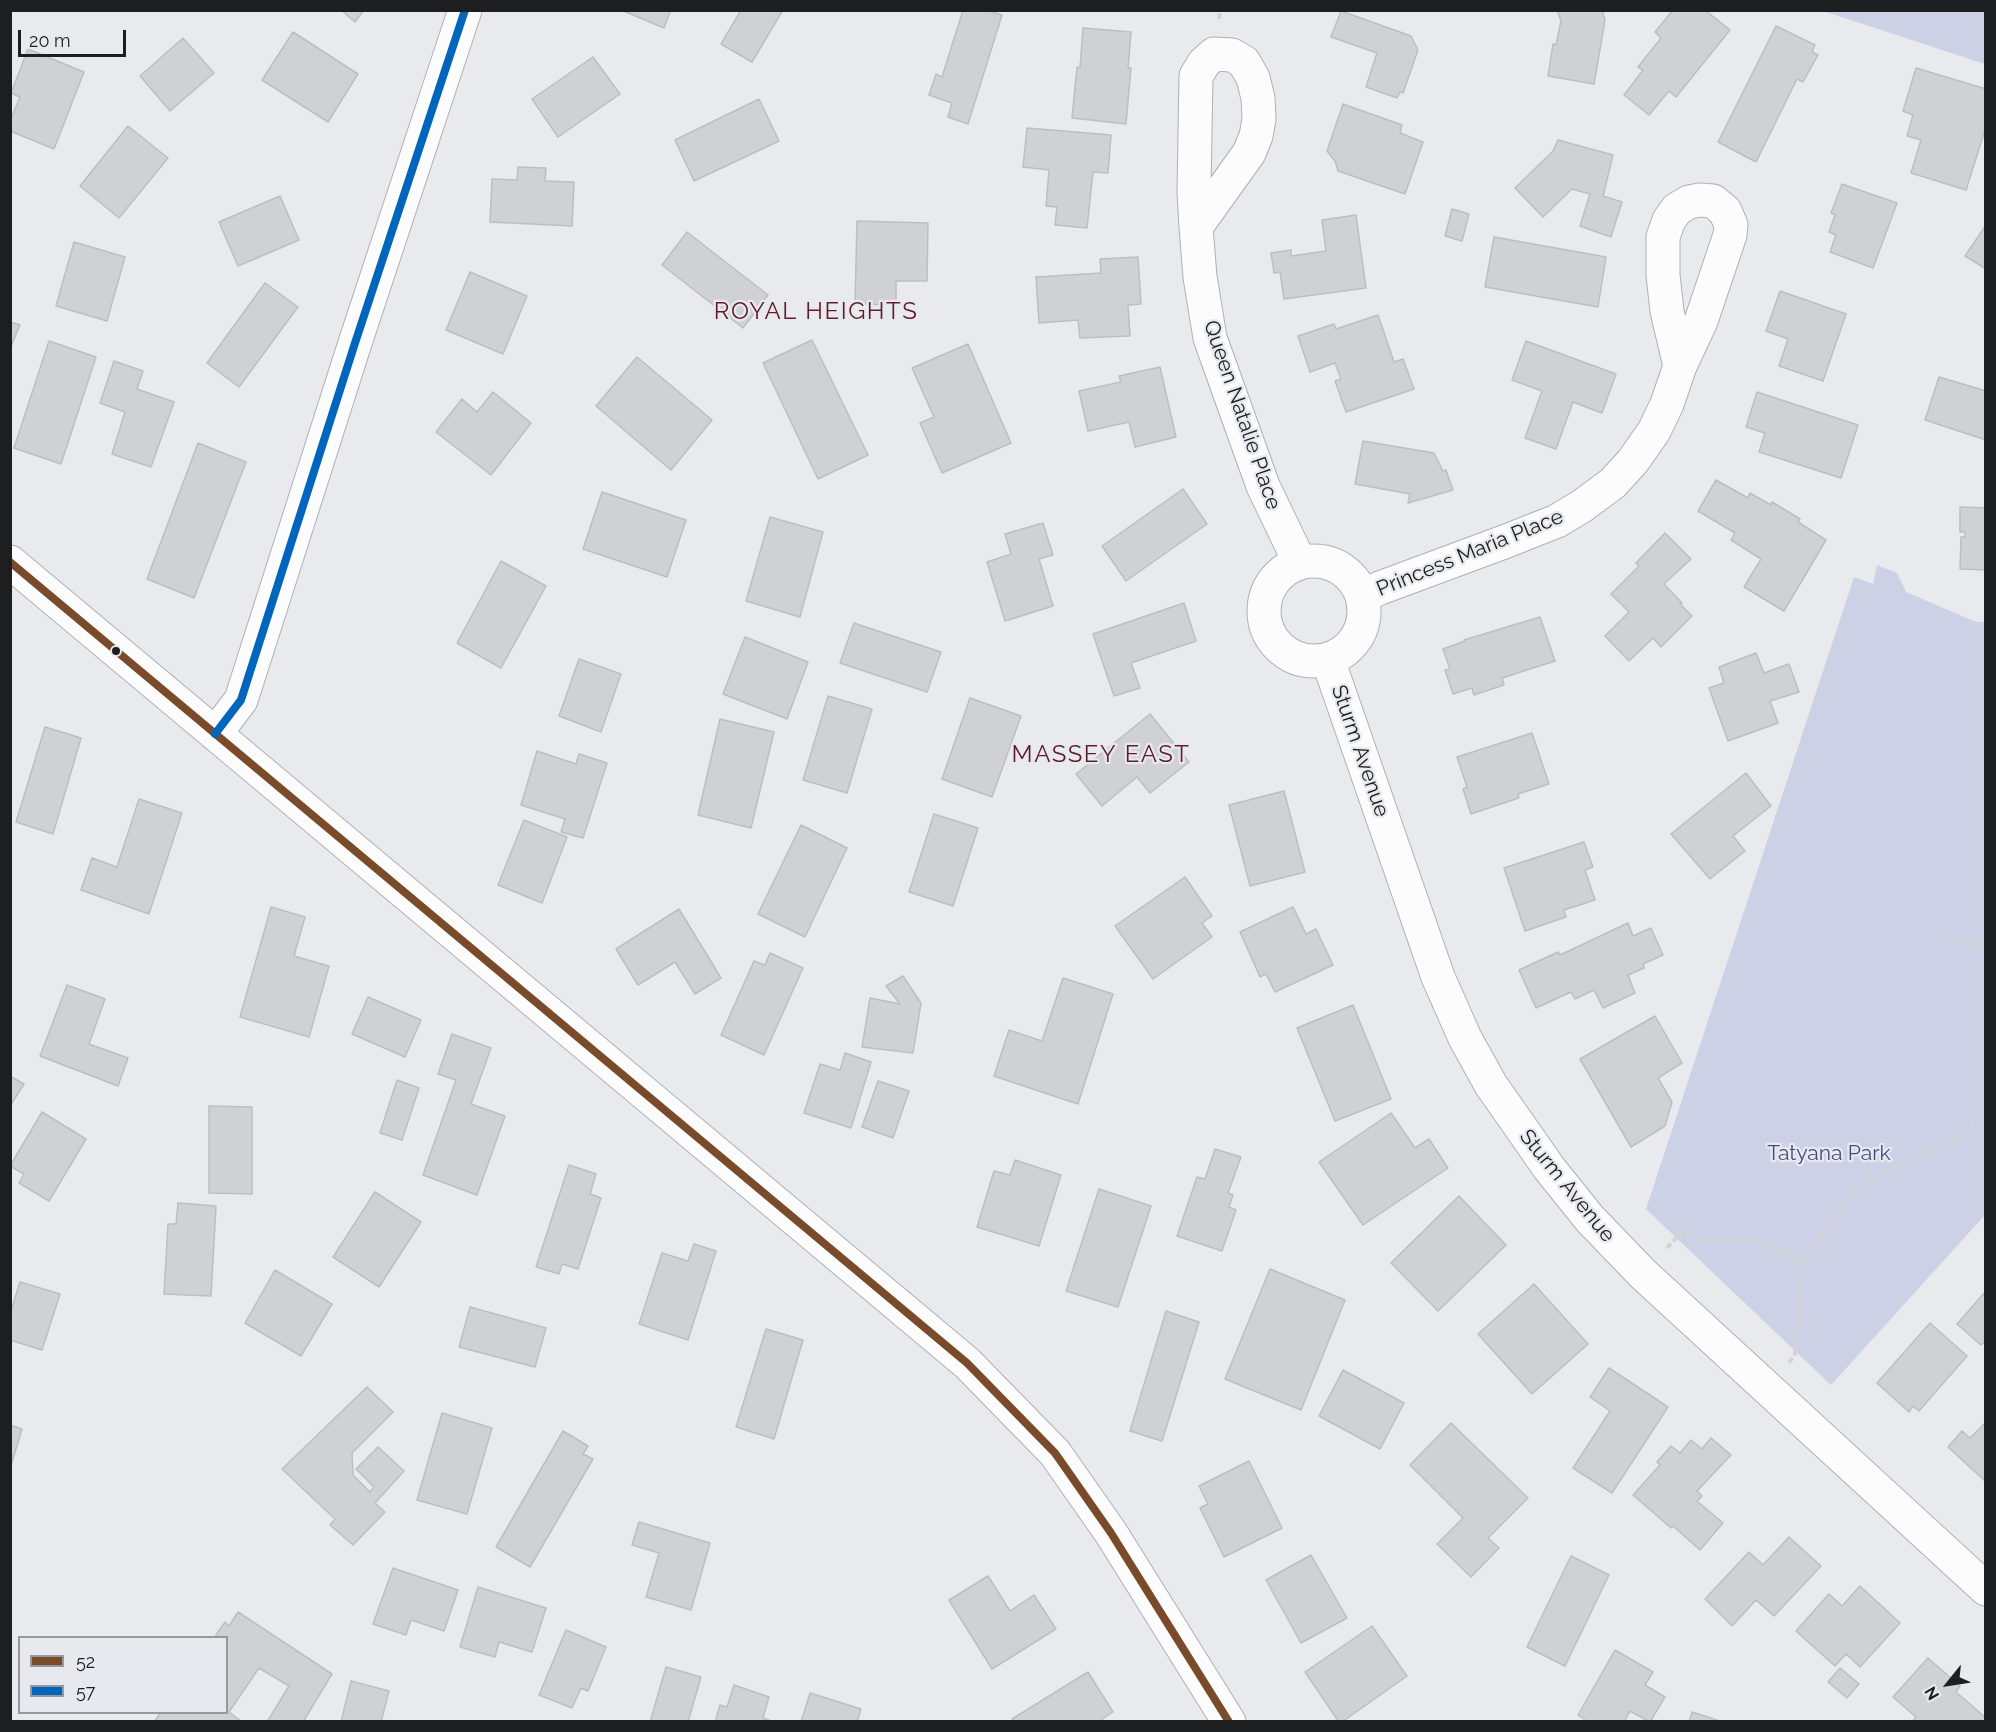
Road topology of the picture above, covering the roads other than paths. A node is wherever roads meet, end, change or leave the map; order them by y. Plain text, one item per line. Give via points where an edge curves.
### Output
1 (465, 10) edge
2 (1196, 227) dead end
3 (1680, 366) dead end
4 (10, 562) edge
5 (1300, 563) junction
6 (1363, 596) junction
7 (1328, 660) junction
8 (215, 734) junction
9 (1986, 1589) edge
10 (1229, 1722) edge

1 - 8 street via 241,700
2 - 5 street, Queen Natalie Place via 1210,338 1263,486
3 - 6 street, Princess Maria Place via 1667,404 1633,461 1613,483 1582,506 1557,521
4 - 8 street
5 - 6 street via 1331,564 1356,582
5 - 7 street, Sturm Avenue via 1287,569 1268,591 1264,619 1276,644 1287,654 1307,661
6 - 7 street, Sturm Avenue via 1365,616 1359,636 1346,651
7 - 9 street, Sturm Avenue via 1438,977 1465,1038 1516,1122 1590,1219 1643,1274
8 - 10 street via 967,1363 1055,1453 1111,1533

